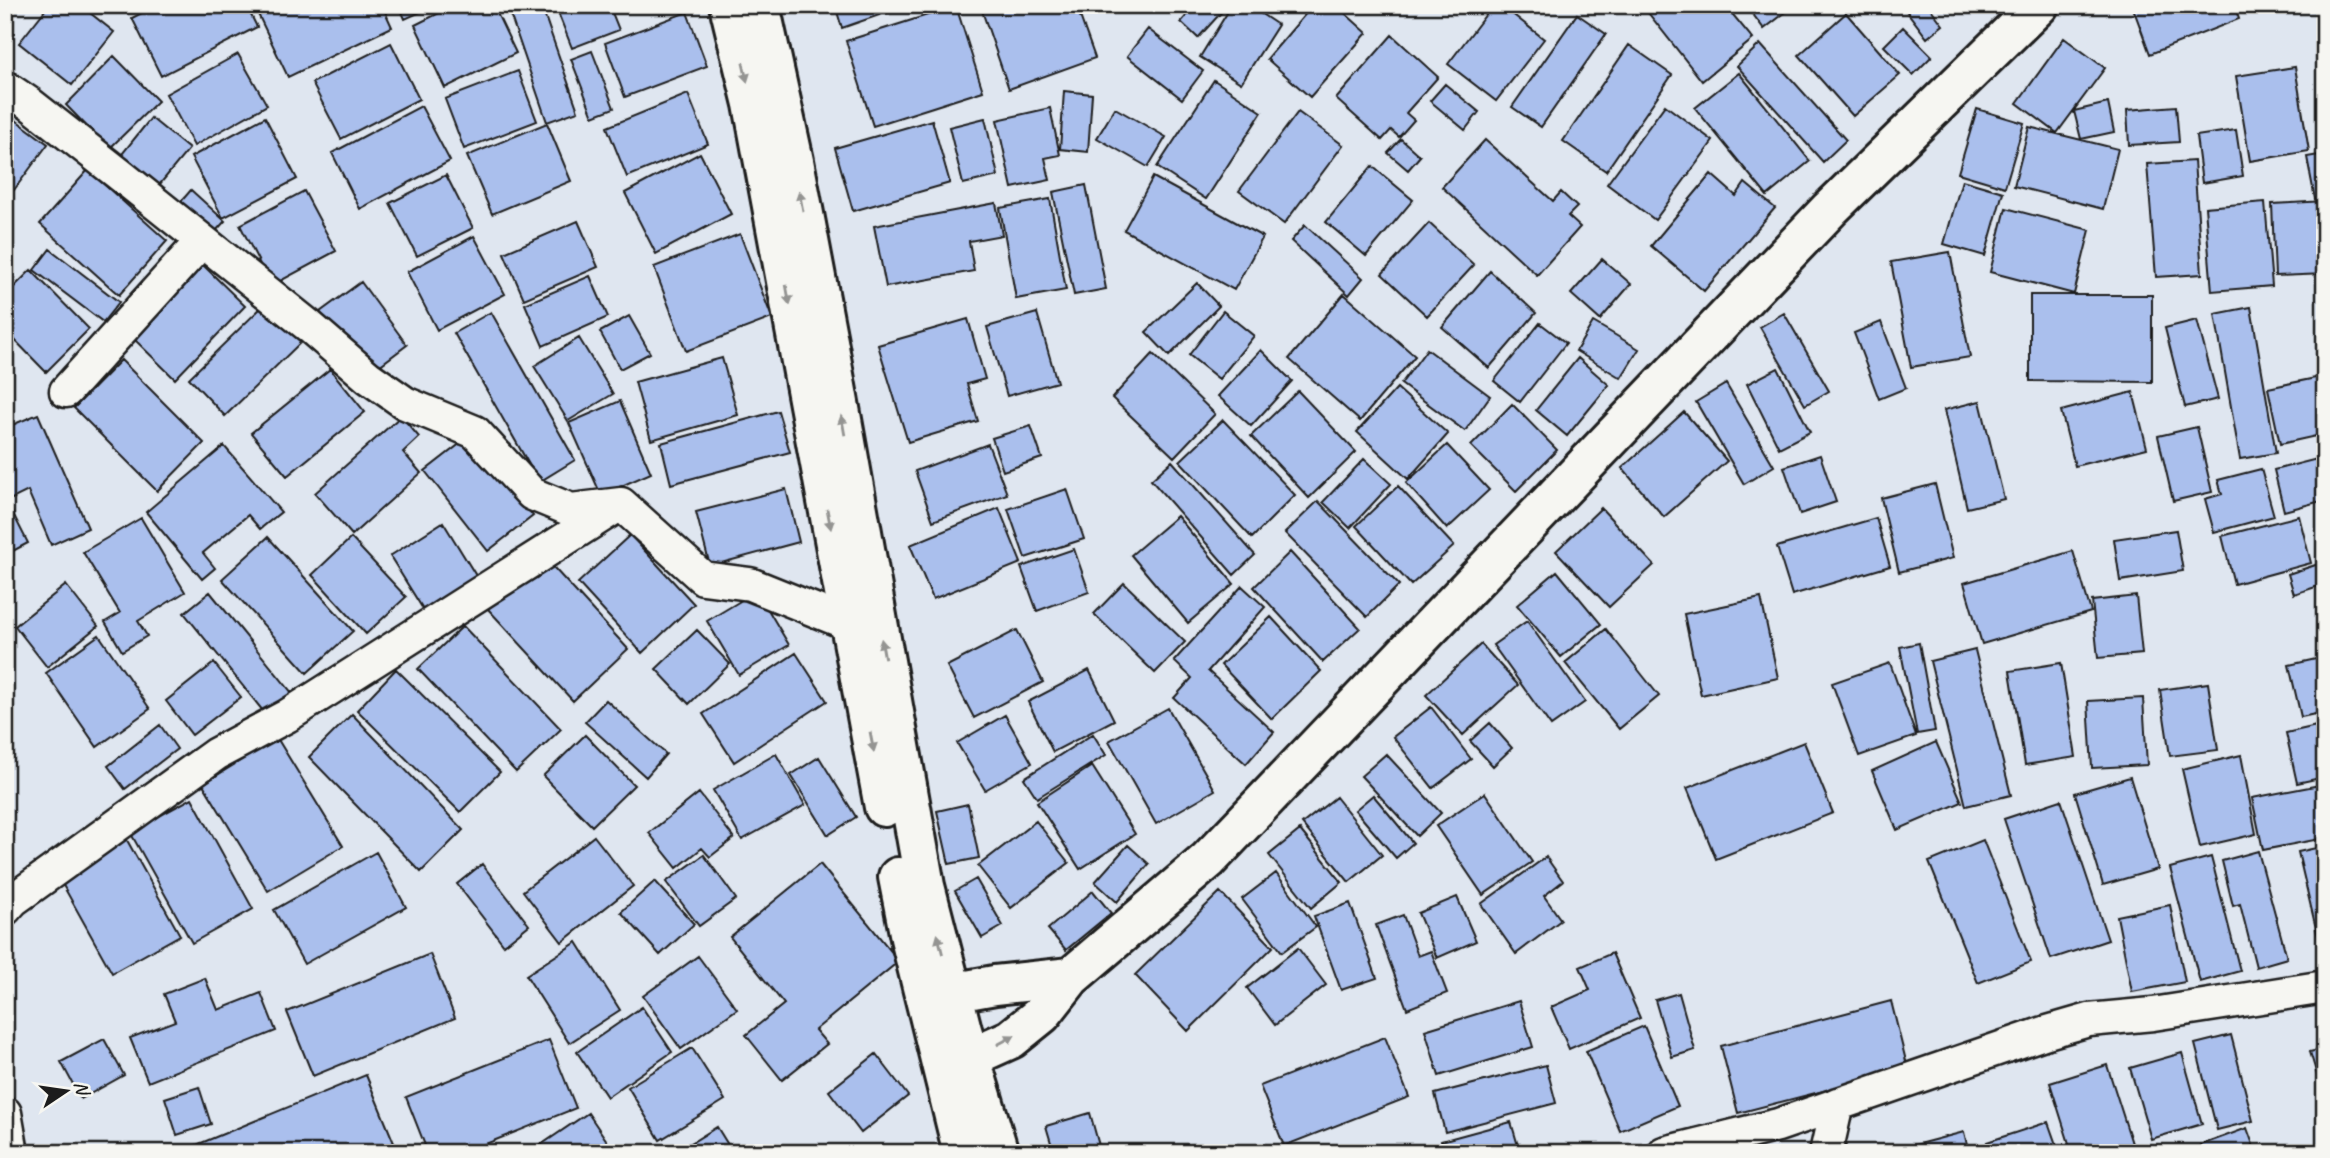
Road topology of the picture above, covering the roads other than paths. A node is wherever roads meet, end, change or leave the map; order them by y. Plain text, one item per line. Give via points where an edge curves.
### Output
1 (729, 5) edge
2 (760, 5) edge
3 (2039, 5) edge
4 (5, 88) edge
5 (201, 242) junction
6 (66, 390) dead end
7 (621, 504) junction
8 (849, 624) junction
9 (5, 909) edge
10 (1071, 976) junction
11 (2325, 987) edge
12 (939, 995) junction
13 (957, 1062) junction
14 (1837, 1104) junction
15 (5, 1113) edge
16 (12, 1153) edge
17 (963, 1153) edge
18 (999, 1153) edge
19 (1664, 1153) edge
20 (1826, 1153) edge

1 -> 8 main road via 753,104
12 -> 2 main road via 925,886 828,341
3 - 10 main road via 1830,209 1208,860
4 - 5 street
5 - 6 street
5 - 7 street via 405,403 475,432 532,494 570,510
7 - 8 street via 704,578 750,584
7 - 9 street via 287,716 216,754
8 -> 12 main road via 910,938
10 - 12 main road
13 -> 10 main road via 1011,1039 1042,1014
11 - 14 street via 2089,1020
12 - 13 main road
13 - 17 main road
13 - 18 main road
14 - 19 street via 1778,1125
14 - 20 street
15 - 16 street

